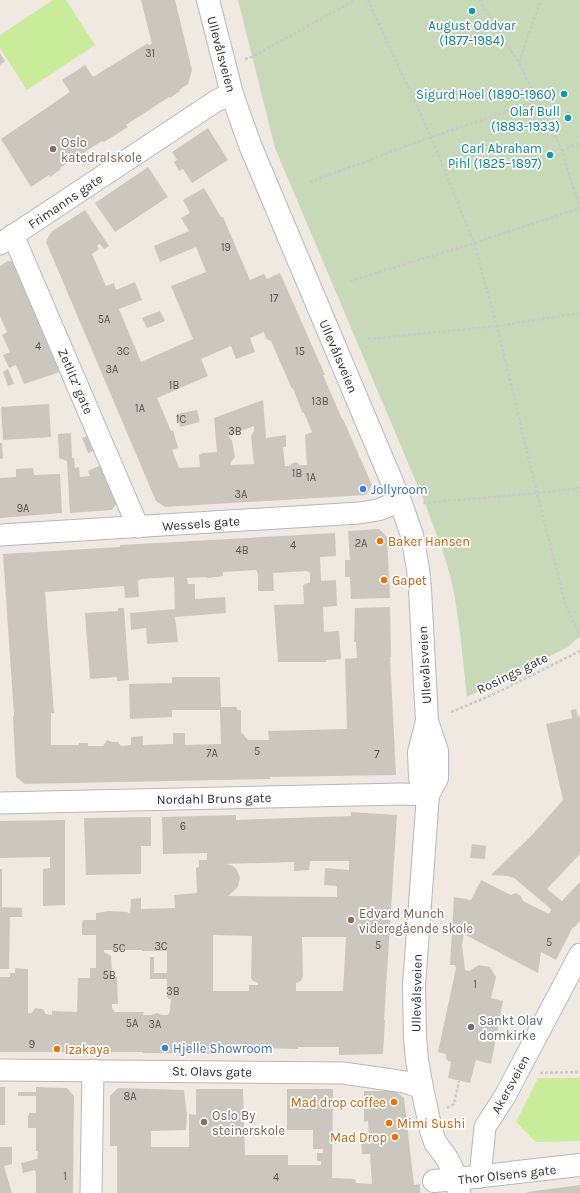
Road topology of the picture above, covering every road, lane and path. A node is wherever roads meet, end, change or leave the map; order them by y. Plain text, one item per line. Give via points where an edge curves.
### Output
1 (208, 0) edge
2 (355, 0) edge
3 (368, 0) edge
4 (479, 0) edge
5 (541, 0) edge
6 (245, 59) dead end
7 (519, 63) junction
8 (232, 94) junction
9 (538, 101) junction
10 (431, 137) junction
11 (580, 142) edge
12 (562, 151) junction
13 (310, 182) dead end
14 (580, 209) edge
15 (6, 240) edge
16 (474, 243) junction
17 (350, 281) dead end
18 (580, 313) edge
19 (497, 326) junction
20 (368, 339) dead end
21 (580, 488) edge
22 (537, 493) junction
23 (410, 503) junction
24 (138, 527) junction
25 (0, 535) edge
26 (580, 638) edge
27 (580, 651) edge
28 (451, 712) dead end
29 (428, 795) junction
30 (0, 797) edge
31 (580, 954) edge
32 (0, 1070) edge
33 (94, 1070) junction
34 (580, 1072) edge
35 (536, 1073) dead end
36 (459, 1081) dead end
37 (422, 1088) junction
38 (454, 1104) dead end
39 (435, 1142) junction
40 (580, 1165) edge
41 (480, 1177) junction
42 (458, 1186) edge
43 (434, 1187) edge
44 (91, 1193) edge

1 - 8 main road, Ullevålsveien
2 - 6 path
3 - 10 path
4 - 7 path
5 - 7 path
7 - 9 path
8 - 15 street, Frimanns gate via 216,101
8 - 23 main road, Ullevålsveien via 250,145
9 - 10 path
9 - 12 path
10 - 13 path
10 - 16 path
11 - 12 path
12 - 14 path
14 - 16 path
15 - 24 street, Zetlitz’ gate
16 - 17 path
16 - 19 path
18 - 19 path
19 - 20 path
19 - 22 path
21 - 22 path
22 - 23 path
22 - 26 path via 564,599
23 - 24 street, Wessels gate via 359,513
23 - 29 main road, Ullevålsveien via 420,589 426,721 437,751 437,778
24 - 25 street, Wessels gate
27 - 28 path, Rosings gate via 492,695
29 - 30 street, Nordahl Bruns gate
29 - 37 main road, Ullevålsveien via 414,985 417,1060
31 - 41 street, Akersveien via 506,1096 486,1127
32 - 33 street, St. Olavs gate
33 - 37 street, St. Olavs gate via 343,1073 405,1082
33 - 44 street
34 - 35 path
36 - 38 path
37 - 39 main road, Ullevålsveien
39 - 42 main road via 448,1160
39 - 43 main road
40 - 41 main road, Thor Olsens gate
41 - 42 main road, Thor Olsens gate
42 - 43 main road, Thor Olsens gate

